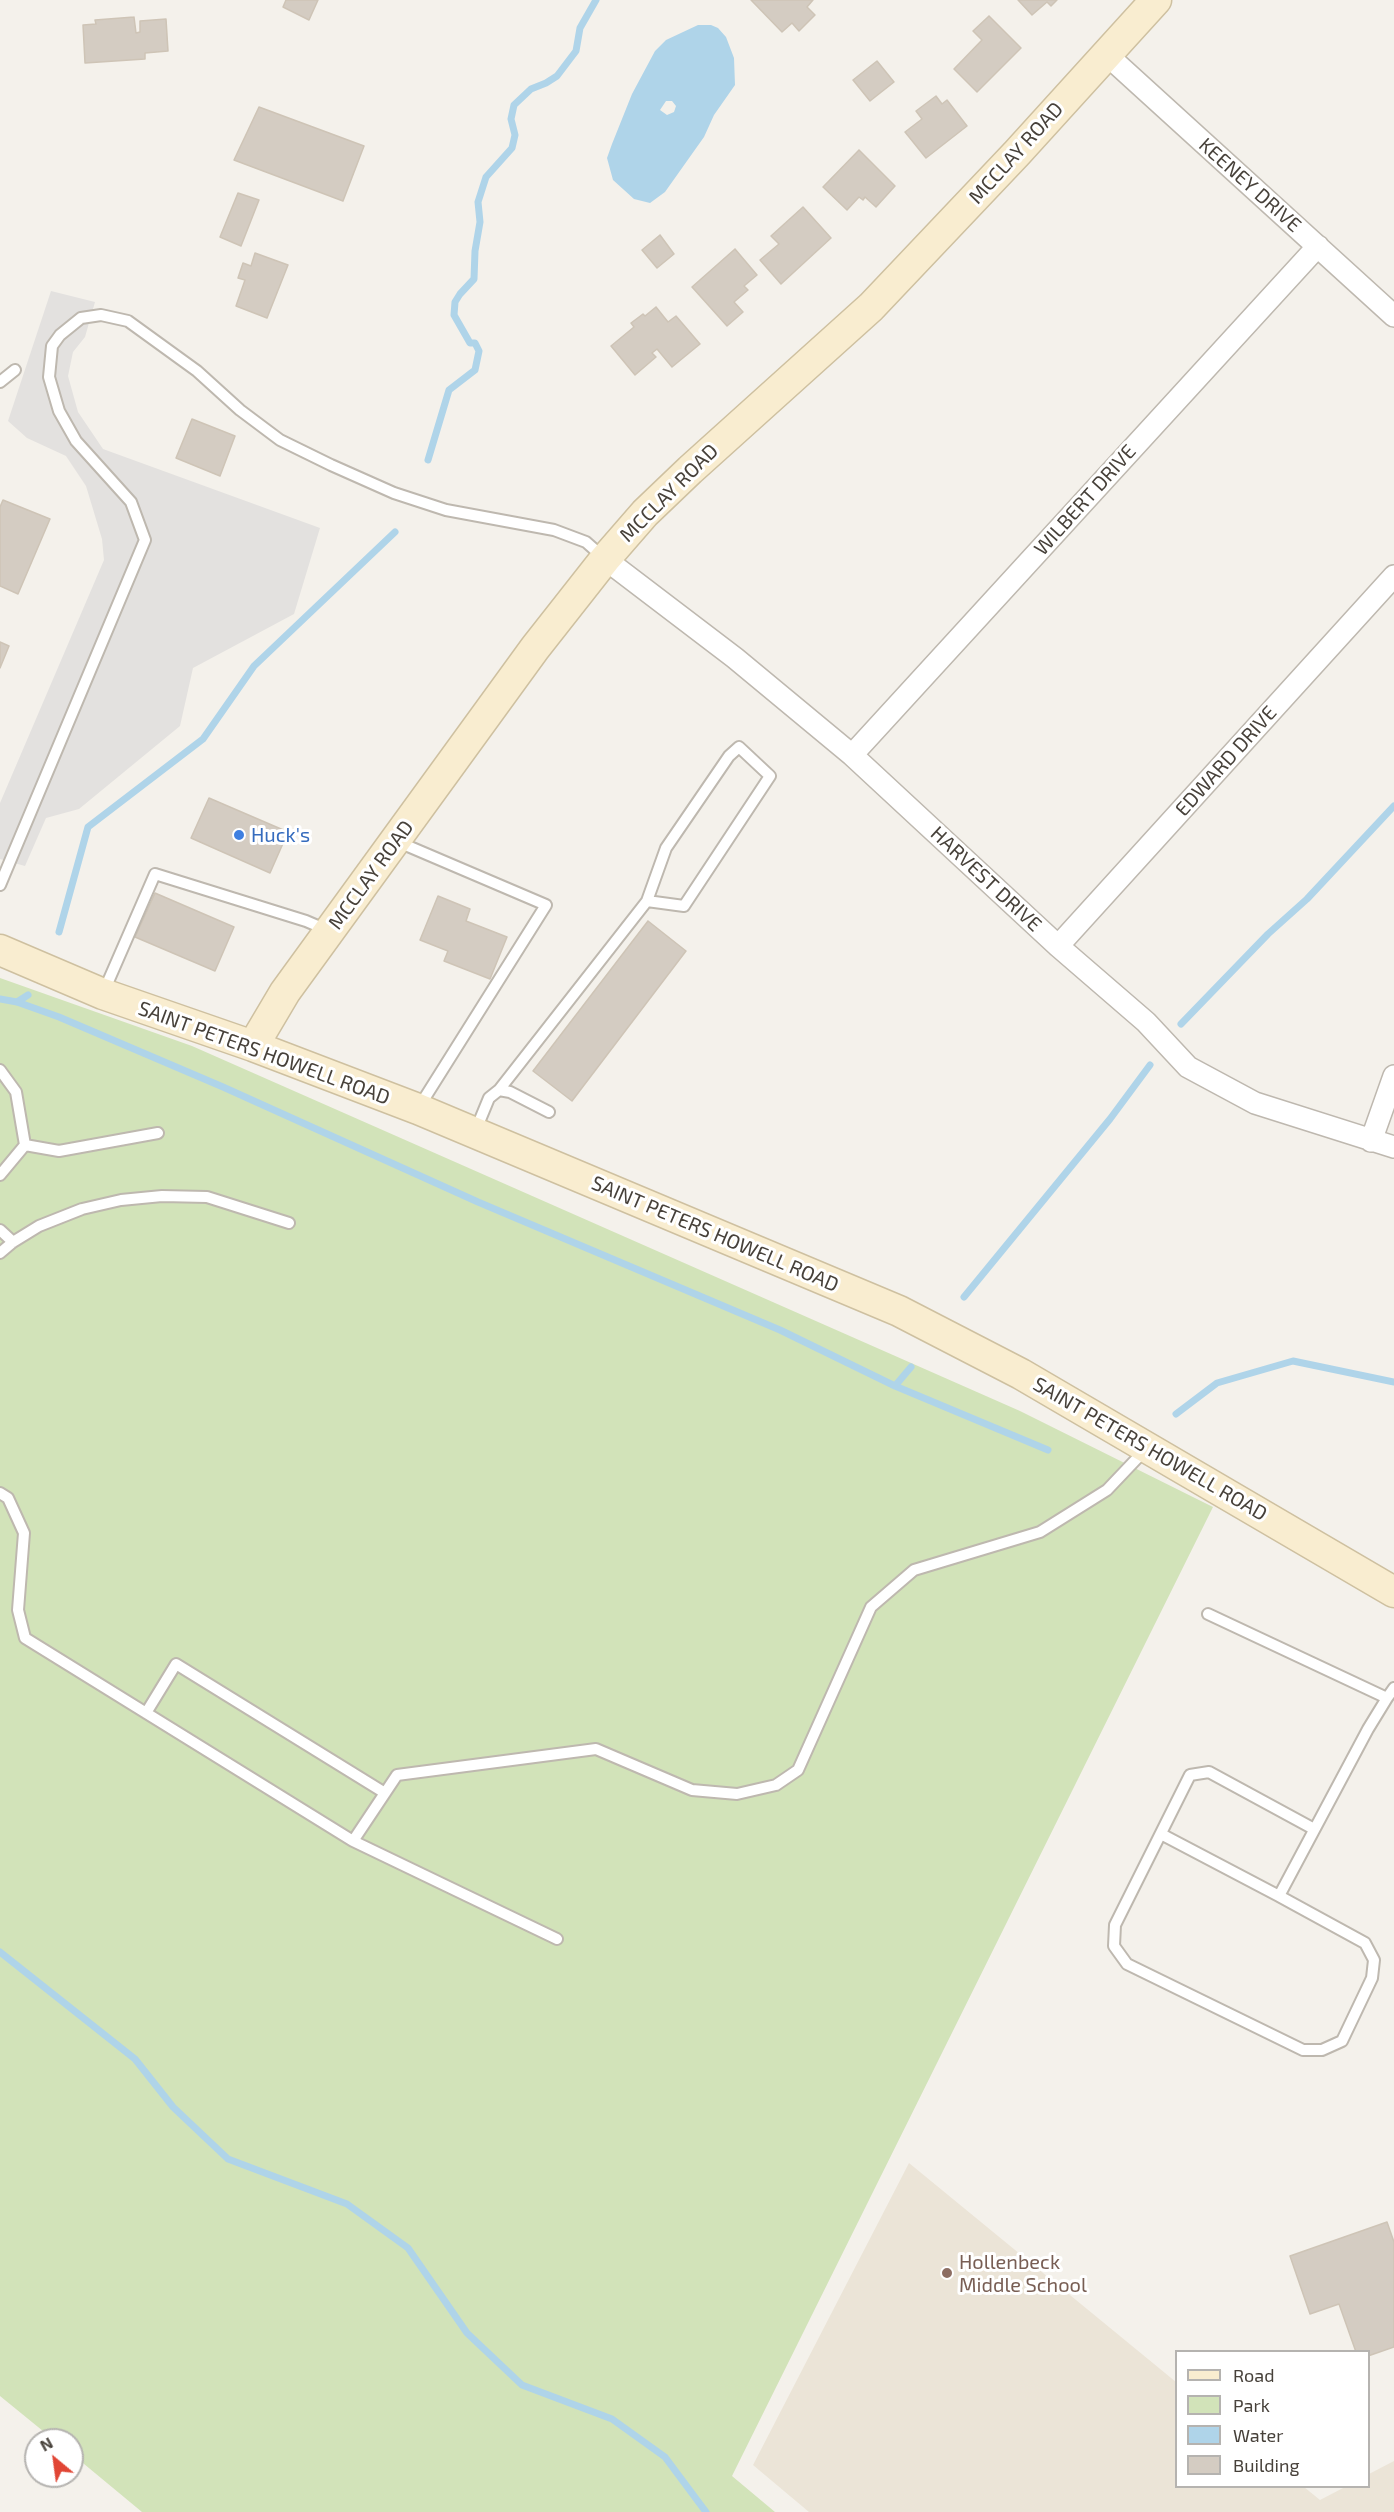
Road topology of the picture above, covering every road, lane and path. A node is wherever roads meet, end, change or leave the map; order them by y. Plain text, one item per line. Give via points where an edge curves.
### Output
1 (1156, 0) edge
2 (1106, 54) junction
3 (1318, 246) junction
4 (1394, 316) edge
5 (15, 370) dead end
6 (0, 382) edge
7 (605, 559) junction
8 (1394, 576) edge
9 (852, 755) junction
10 (396, 841) junction
11 (0, 885) edge
12 (647, 901) junction
13 (330, 931) junction
14 (1058, 946) junction
15 (0, 950) edge
16 (103, 994) junction
17 (253, 1046) junction
18 (0, 1070) edge
19 (1394, 1076) edge
20 (499, 1090) junction
21 (417, 1109) junction
22 (549, 1112) dead end
23 (159, 1133) dead end
24 (474, 1135) junction
25 (1371, 1141) junction
26 (25, 1145) junction
27 (1394, 1147) edge
28 (0, 1175) edge
29 (289, 1223) dead end
30 (0, 1230) edge
31 (13, 1242) junction
32 (0, 1253) edge
33 (1147, 1448) junction
34 (0, 1493) edge
35 (1394, 1592) edge
36 (1208, 1614) dead end
37 (1394, 1688) edge
38 (1387, 1698) junction
39 (146, 1713) junction
40 (385, 1793) junction
41 (1314, 1829) junction
42 (1161, 1834) junction
43 (353, 1841) junction
44 (1279, 1896) junction
45 (557, 1939) dead end

1 - 2 main road, MCCLAY ROAD
2 - 3 street, KEENEY DRIVE
2 - 7 main road, MCCLAY ROAD via 871,307 690,470
3 - 4 street, KEENEY DRIVE
3 - 9 street, WILBERT DRIVE
5 - 6 lane
7 - 9 street, HARVEST DRIVE via 735,658
7 - 10 main road, MCCLAY ROAD via 535,648
7 - 11 lane via 586,542 554,530 446,510 394,493 331,465 280,440 197,371 128,321 101,315 81,318 52,346 49,377 59,411 76,441 131,502 145,540
8 - 14 street, EDWARD DRIVE
9 - 14 street, HARVEST DRIVE
10 - 13 main road, MCCLAY ROAD
10 - 21 lane via 546,905
12 - 12 lane via 684,906 770,776 739,747 666,848
12 - 20 lane
13 - 16 lane via 155,874
13 - 17 main road, MCCLAY ROAD via 285,992
14 - 25 street, HARVEST DRIVE via 1146,1023 1188,1067 1255,1103
15 - 16 main road, SAINT PETERS HOWELL ROAD
16 - 17 main road, SAINT PETERS HOWELL ROAD
17 - 21 main road, SAINT PETERS HOWELL ROAD
18 - 26 lane via 16,1092
19 - 25 street
20 - 22 lane
20 - 24 lane via 489,1098
21 - 24 main road, SAINT PETERS HOWELL ROAD
23 - 26 lane via 59,1151
24 - 33 main road, SAINT PETERS HOWELL ROAD via 899,1311 1021,1374
25 - 27 street, HARVEST DRIVE
26 - 28 lane
29 - 31 lane via 207,1197 162,1196 82,1209 39,1226
30 - 31 lane
31 - 32 lane
33 - 35 main road, SAINT PETERS HOWELL ROAD
33 - 40 lane via 1107,1490 1040,1532 914,1569 871,1607 798,1770 776,1785 737,1794 692,1790 596,1749 397,1775
34 - 39 lane via 8,1498 24,1533 18,1610 25,1638
36 - 38 lane
37 - 38 lane
38 - 41 lane
39 - 40 lane via 176,1664
39 - 43 lane
40 - 43 lane
41 - 42 lane via 1209,1772 1190,1775
41 - 44 lane
42 - 44 lane
42 - 44 lane via 1115,1925 1114,1946 1120,1955 1127,1964 1303,2050 1322,2050 1342,2041 1372,1978 1374,1960 1365,1943
43 - 45 lane

